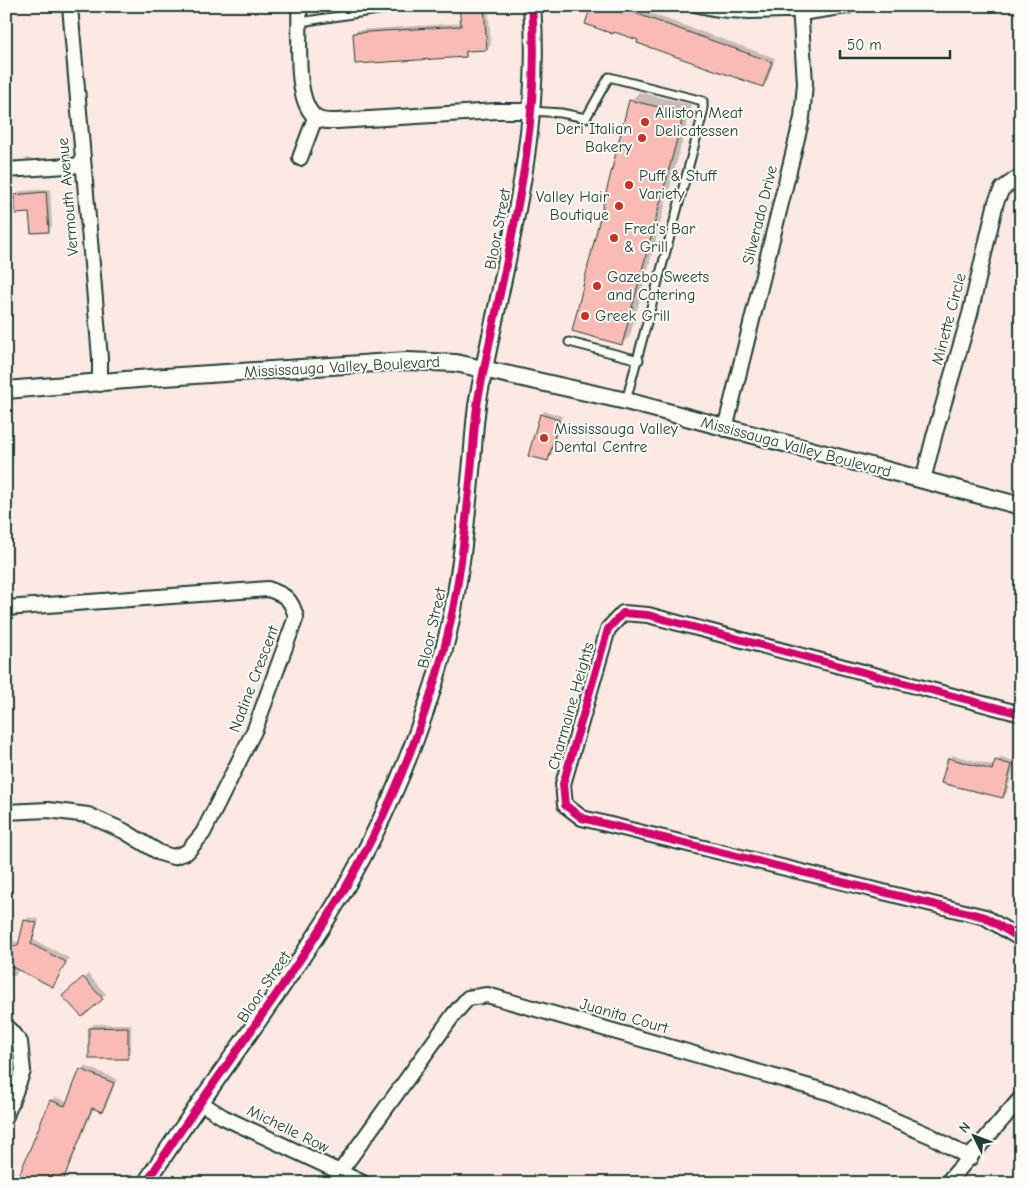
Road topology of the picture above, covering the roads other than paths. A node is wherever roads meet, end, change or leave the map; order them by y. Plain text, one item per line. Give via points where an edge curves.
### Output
1 (70, 6) edge
2 (299, 6) edge
3 (404, 6) edge
4 (532, 6) edge
5 (690, 6) edge
6 (847, 6) edge
7 (801, 10) edge
8 (300, 22) junction
9 (531, 111) junction
10 (315, 118) junction
11 (300, 158) dead end
12 (82, 165) junction
13 (6, 170) edge
14 (1021, 180) edge
15 (569, 342) dead end
16 (639, 360) junction
17 (484, 368) junction
18 (100, 384) junction
19 (6, 390) edge
20 (626, 401) junction
21 (725, 429) junction
22 (924, 480) junction
23 (1021, 506) edge
24 (6, 608) edge
25 (1021, 714) edge
26 (6, 812) edge
27 (1021, 939) edge
28 (6, 1026) edge
29 (1021, 1098) edge
30 (202, 1103) junction
31 (6, 1116) edge
32 (970, 1158) junction
33 (339, 1173) junction
34 (146, 1183) edge
35 (363, 1183) edge
36 (947, 1183) edge

1 - 12 street, Vermouth Avenue
2 - 8 street
3 - 8 lane
4 - 9 street, Bloor Street via 535,42
5 - 7 lane via 707,12 735,14
6 - 7 street
7 - 21 street, Silverado Drive via 805,83 802,118
8 - 10 street via 301,90 305,104
9 - 10 street via 337,121
9 - 16 lane via 586,118 609,77 703,101 703,113
9 - 17 street, Bloor Street via 523,173
10 - 11 street
12 - 13 street
12 - 18 street, Vermouth Avenue
14 - 22 street, Minette Circle via 1016,179 1002,189 996,202 970,314
15 - 16 lane
16 - 20 lane
17 - 18 street, Mississauga Valley Boulevard via 406,361
17 - 20 street, Mississauga Valley Boulevard
17 - 30 street, Bloor Street via 478,394 464,544 446,640 415,736 389,802 357,867 326,919
18 - 19 street, Mississauga Valley Boulevard
20 - 21 street, Mississauga Valley Boulevard
21 - 22 street, Mississauga Valley Boulevard
22 - 23 street, Mississauga Valley Boulevard
24 - 26 street, Nadine Crescent via 268,589 284,594 296,617 255,729 203,833 187,852 172,856 160,853 124,831 88,815 48,810
25 - 27 street, Charmaine Heights via 648,615 623,613 608,629 563,784 565,805 582,818 985,917
28 - 31 street via 20,1042 23,1071
29 - 32 street
30 - 33 street, Michelle Row via 223,1118
30 - 34 street, Bloor Street
32 - 33 street, Juanita Court via 931,1136 831,1093 488,995 468,998 454,1014
32 - 36 street
33 - 35 street, Michelle Row

